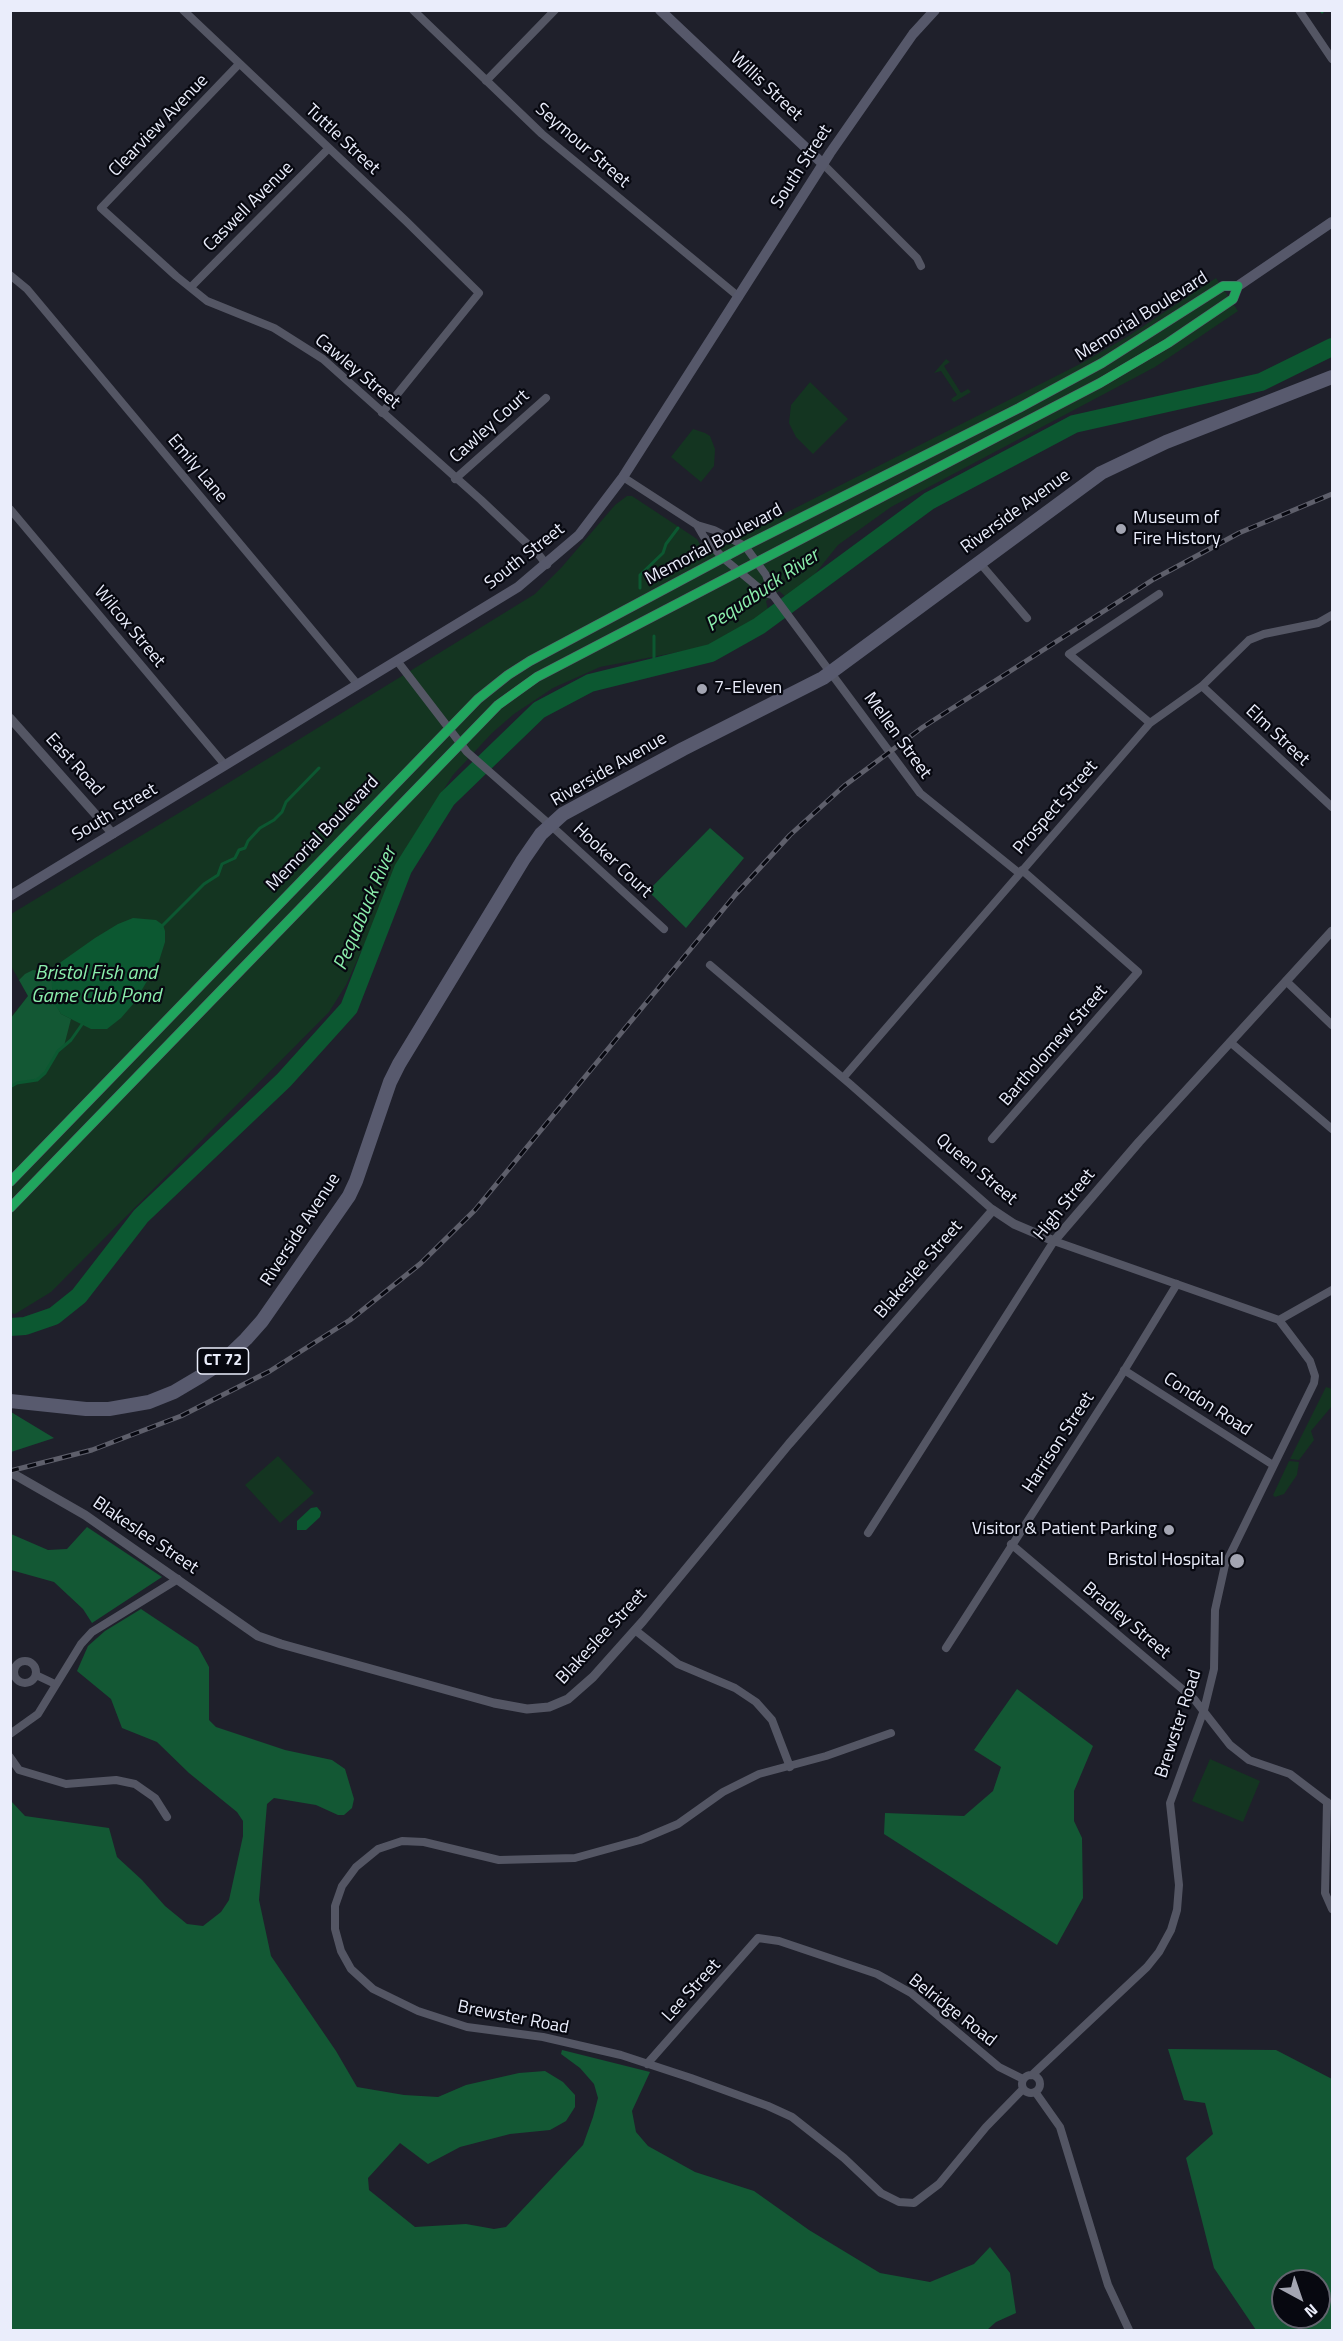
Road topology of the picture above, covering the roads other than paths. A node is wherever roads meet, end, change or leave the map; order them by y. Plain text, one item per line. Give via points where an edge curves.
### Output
1 (183, 10) edge
2 (413, 10) edge
3 (555, 10) edge
4 (660, 10) edge
5 (935, 10) edge
6 (1299, 10) edge
7 (1332, 59) edge
8 (239, 64) junction
9 (486, 81) junction
10 (329, 147) junction
11 (823, 164) junction
12 (101, 208) joint
13 (1332, 222) edge
14 (921, 266) dead end
15 (10, 275) edge
16 (1239, 286) junction
17 (191, 287) junction
18 (739, 297) junction
19 (1332, 377) edge
20 (546, 398) dead end
21 (382, 413) junction
22 (623, 477) junction
23 (455, 479) junction
24 (10, 509) edge
25 (697, 525) junction
26 (745, 546) junction
27 (723, 558) junction
28 (979, 562) junction
29 (758, 563) junction
30 (547, 565) junction
31 (740, 572) junction
32 (1159, 594) dead end
33 (773, 595) junction
34 (1332, 615) edge
35 (1027, 618) dead end
36 (398, 662) junction
37 (831, 672) junction
38 (358, 685) junction
39 (1202, 686) junction
40 (10, 718) edge
41 (1150, 723) junction
42 (449, 728) junction
43 (460, 743) junction
44 (225, 765) junction
45 (1332, 807) edge
46 (550, 825) junction
47 (113, 834) junction
48 (1021, 872) junction
49 (10, 896) edge
50 (664, 930) dead end
51 (1332, 931) edge
52 (710, 965) dead end
53 (1138, 972) joint
54 (1286, 981) junction
55 (1332, 1025) edge
56 (1230, 1042) junction
57 (843, 1078) junction
58 (1332, 1129) edge
59 (992, 1139) dead end
60 (10, 1182) edge
61 (10, 1208) edge
62 (993, 1210) junction
63 (1054, 1241) junction
64 (1177, 1284) junction
65 (1332, 1290) edge
66 (1279, 1320) junction
67 (1124, 1370) junction
68 (10, 1401) edge
69 (1273, 1466) junction
70 (10, 1472) edge
71 (868, 1533) dead end
72 (1011, 1544) junction
73 (178, 1579) junction
74 (634, 1630) junction
75 (946, 1648) dead end
76 (12, 1669) edge
77 (36, 1675) junction
78 (55, 1684) junction
79 (1204, 1710) junction
80 (891, 1733) dead end
81 (10, 1734) edge
82 (10, 1757) edge
83 (790, 1767) junction
84 (1330, 1804) edge
85 (167, 1816) dead end
86 (1332, 1909) edge
87 (758, 1938) joint
88 (647, 2064) junction
89 (1032, 2075) junction
90 (1023, 2079) junction
91 (1023, 2089) junction
92 (1036, 2092) junction
93 (1129, 2330) edge

1 - 8 street, Tuttle Street
2 - 9 street, Seymour Street
3 - 9 street
4 - 11 main road, Willis Street
5 - 11 main road, South Street via 913,34
6 - 7 street
8 - 10 street, Tuttle Street
8 - 12 street, Clearview Avenue
9 - 18 street, Seymour Street via 542,134
10 - 17 street, Caswell Avenue
10 - 21 street, Tuttle Street via 479,293
11 - 14 street, Willis Street
11 - 18 main road, South Street
12 - 17 street, Cawley Street
13 - 16 main road, Memorial Boulevard
15 - 38 street, Emily Lane via 34,298
16 - 26 main road, Memorial Boulevard via 1223,286 1102,363
16 - 29 main road, Memorial Boulevard via 1233,299 1100,384
17 - 21 street, Cawley Street via 209,302 274,328 308,348
18 - 22 main road, South Street
19 - 28 highway, Riverside Avenue / CT 72 via 1166,442 1101,473
20 - 23 street, Cawley Court
21 - 23 street, Cawley Street
22 - 25 street, Mellen Street
22 - 30 main road, South Street via 579,535
23 - 30 street, Cawley Street
24 - 44 street, Wilcox Street
25 - 26 street, Mellen Street
25 - 27 street, Mellen Street
26 - 27 main road, Memorial Boulevard
26 - 29 street, Mellen Street
27 - 31 street, Mellen Street
27 - 42 main road, Memorial Boulevard via 530,661 478,699
28 - 35 street
28 - 37 highway, Riverside Avenue / CT 72
29 - 31 main road, Memorial Boulevard
29 - 33 street, Mellen Street
30 - 36 main road, South Street
31 - 33 street, Mellen Street
31 - 43 main road, Memorial Boulevard via 537,677 498,705
32 - 41 street via 1069,654
33 - 37 street, Mellen Street
34 - 39 street, Prospect Street via 1318,623 1249,640
36 - 38 main road, South Street
36 - 42 street, Hooker Court
37 - 46 highway, Riverside Avenue / CT 72 via 586,800
37 - 48 street, Mellen Street via 920,793
38 - 44 main road, South Street
39 - 41 street, Prospect Street
39 - 45 street, Elm Street
40 - 47 street, East Road
41 - 48 street, Prospect Street
42 - 43 street, Hooker Court
42 - 60 main road, Memorial Boulevard
43 - 46 street, Hooker Court
43 - 61 main road, Memorial Boulevard
44 - 47 main road, South Street
46 - 50 street, Hooker Court
46 - 68 highway, Riverside Avenue / CT 72 via 523,860 399,1064 349,1196 246,1339 195,1381 149,1402 86,1410
47 - 49 main road, South Street
48 - 53 street, Mellen Street
48 - 57 street, Prospect Street
51 - 54 street, High Street
52 - 57 street, Queen Street
53 - 59 street, Bartholomew Street
54 - 55 street
54 - 56 street, High Street
56 - 58 street
56 - 63 street, High Street
57 - 62 street, Queen Street
62 - 63 street, Queen Street
62 - 74 street, Blakeslee Street via 789,1444
63 - 64 street, Queen Street
63 - 71 street, High Street
64 - 66 street, Queen Street
64 - 67 street, Harrison Street
65 - 66 street
66 - 69 street, Brewster Road via 1310,1361 1315,1376 1312,1391
67 - 69 street, Condon Road
67 - 72 street, Harrison Street
69 - 79 street, Brewster Road via 1225,1565 1215,1610 1214,1669
70 - 73 street, Blakeslee Street via 86,1515
72 - 75 street, Harrison Street
72 - 79 street, Bradley Street
73 - 74 street, Blakeslee Street via 258,1636 527,1710 568,1699
73 - 78 street via 92,1632
74 - 83 street via 678,1664 735,1688 756,1702 772,1720
76 - 77 street via 24,1683
76 - 77 street via 19,1662 28,1661
77 - 78 street
78 - 81 street via 38,1714
79 - 84 street, Bradley Street via 1230,1745 1249,1760 1290,1774
79 - 89 street, Brewster Road via 1170,1803 1179,1885 1177,1910 1168,1936 1147,1967
80 - 83 street, Brewster Road
82 - 85 street via 19,1770 66,1784 116,1780 135,1784 155,1798
83 - 88 street, Brewster Road via 759,1774 723,1792 678,1824 640,1840 586,1855 499,1860 424,1842 402,1841 378,1849 356,1867 342,1886 335,1906 335,1929 341,1951 351,1969 374,1989 418,2012 467,2027 543,2037
84 - 86 street via 1325,1893
87 - 88 street, Lee Street
87 - 90 street, Belridge Road via 779,1941 877,1974 911,1993 999,2067
88 - 91 street, Brewster Road via 792,2117 881,2193 899,2202 914,2203 939,2184
89 - 90 street
89 - 92 street via 1041,2084
90 - 91 street
91 - 92 street via 1030,2094
92 - 93 street via 1060,2127 1108,2285

